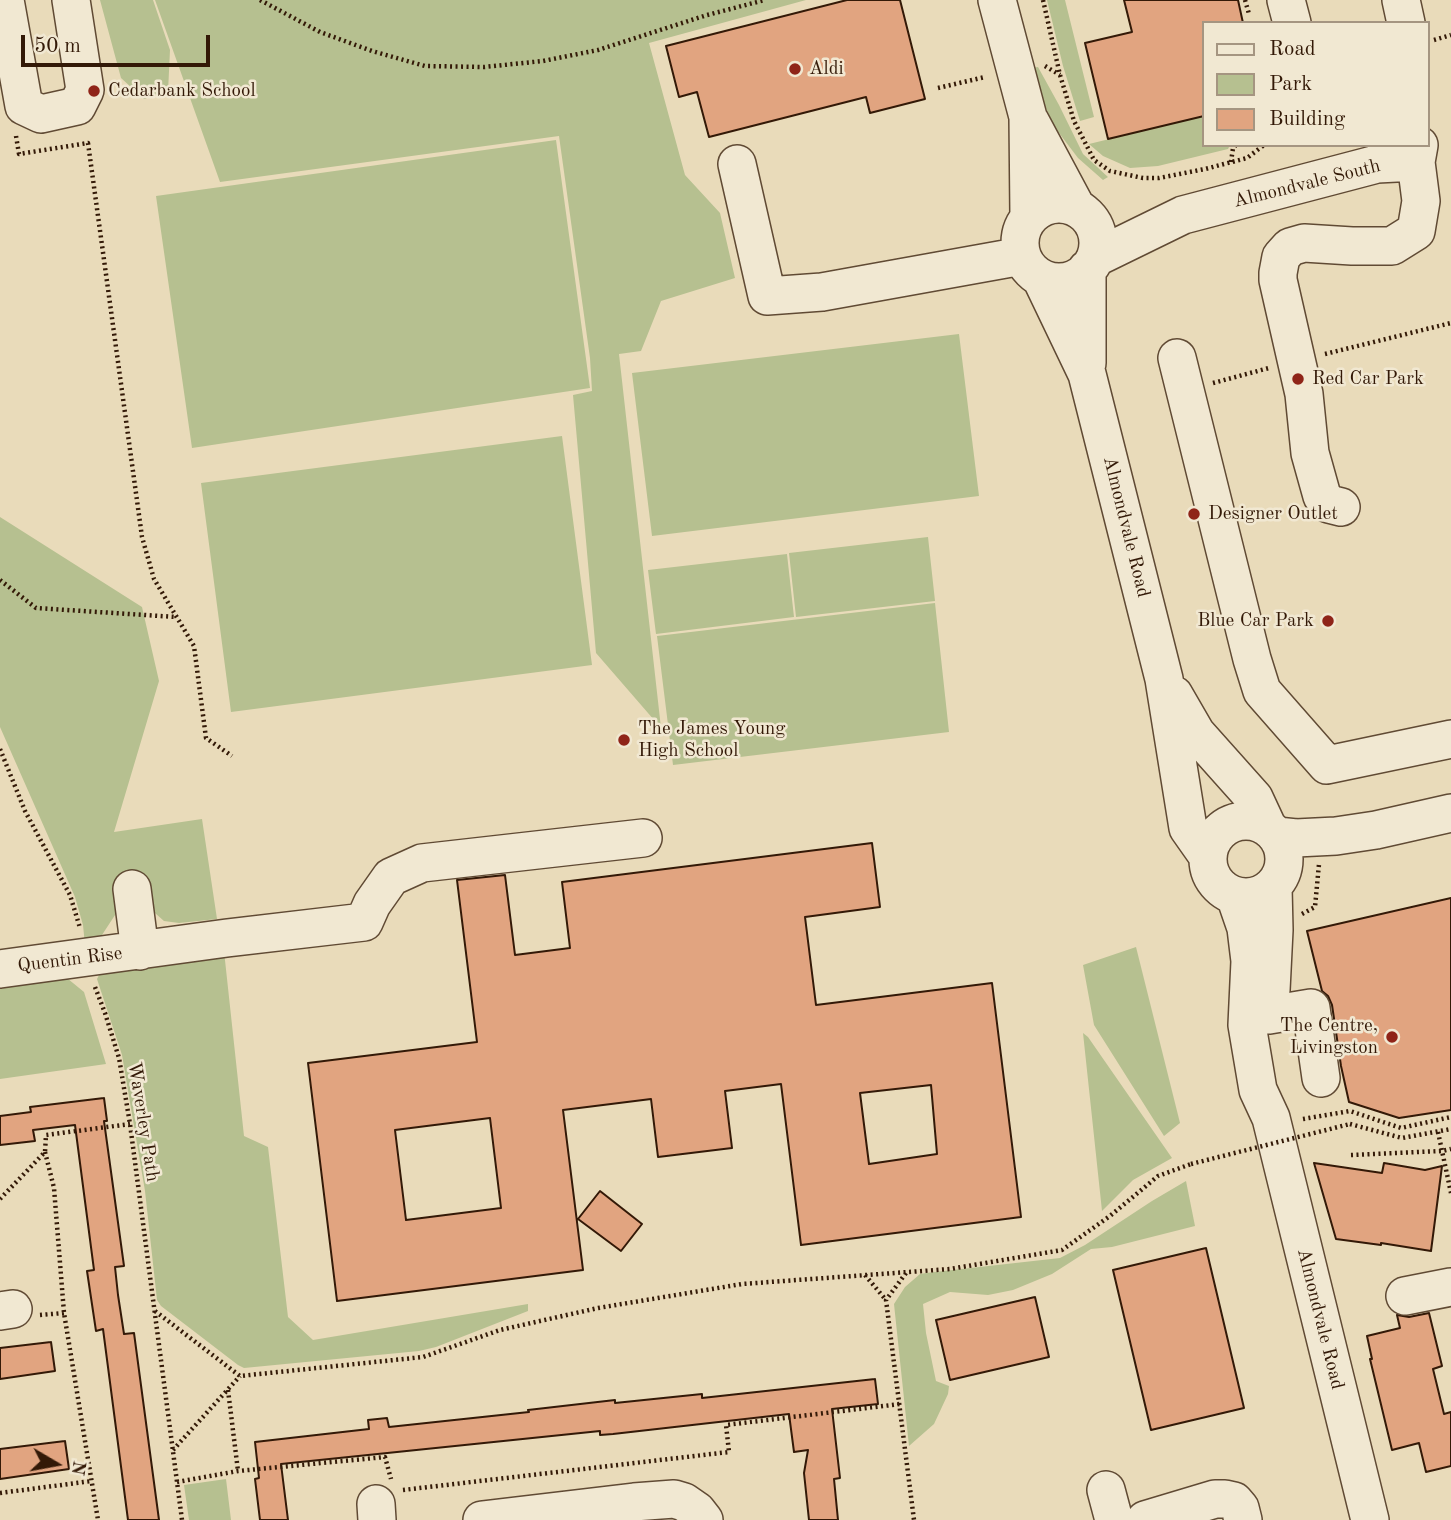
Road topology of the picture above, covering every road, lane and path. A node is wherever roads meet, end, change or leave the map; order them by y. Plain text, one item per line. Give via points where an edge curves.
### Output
1 (5, 0) edge
2 (71, 0) edge
3 (260, 0) edge
4 (765, 0) edge
5 (997, 0) edge
6 (1043, 0) edge
7 (1245, 0) edge
8 (1286, 0) edge
9 (1401, 0) edge
10 (1249, 14) dead end
11 (1291, 21) edge
12 (1413, 21) edge
13 (1430, 33) edge
14 (1451, 35) edge
15 (985, 77) dead end
16 (938, 88) dead end
17 (24, 106) junction
18 (1028, 117) junction
19 (1234, 147) edge
20 (1261, 147) edge
21 (1418, 154) edge
22 (1231, 162) junction
23 (737, 164) dead end
24 (1082, 211) junction
25 (1183, 215) junction
26 (1029, 217) junction
27 (1091, 263) junction
28 (1031, 267) junction
29 (1451, 323) edge
30 (1087, 374) junction
31 (1181, 374) joint
32 (1300, 378) junction
33 (1341, 507) dead end
34 (0, 580) edge
35 (176, 617) junction
36 (1164, 679) junction
37 (1451, 739) edge
38 (0, 750) edge
39 (232, 756) dead end
40 (1451, 813) edge
41 (1272, 831) junction
42 (1376, 831) junction
43 (643, 838) dead end
44 (1207, 855) junction
45 (1277, 881) junction
46 (132, 889) dead end
47 (1235, 896) junction
48 (140, 951) junction
49 (83, 958) junction
50 (0, 969) edge
51 (1269, 1015) junction
52 (1321, 1078) dead end
53 (1271, 1118) junction
54 (130, 1124) junction
55 (1451, 1129) edge
56 (1438, 1132) junction
57 (1451, 1149) edge
58 (1442, 1151) junction
59 (45, 1152) junction
60 (1351, 1155) dead end
61 (1451, 1193) edge
62 (0, 1199) edge
63 (907, 1272) junction
64 (865, 1275) junction
65 (1451, 1287) edge
66 (1405, 1296) dead end
67 (886, 1300) junction
68 (155, 1311) junction
69 (240, 1376) junction
70 (228, 1390) junction
71 (901, 1404) junction
72 (173, 1450) junction
73 (238, 1471) junction
74 (92, 1481) junction
75 (177, 1482) junction
76 (0, 1493) edge
77 (1185, 1514) edge
78 (98, 1520) edge
79 (182, 1520) edge
80 (482, 1520) edge
81 (704, 1520) edge
82 (914, 1520) edge
83 (1145, 1520) edge
84 (1243, 1520) edge
85 (1370, 1520) edge

1 - 17 street
2 - 17 street via 85,90 77,106 41,114
3 - 4 path via 320,32 372,51 425,66 473,67 598,50
5 - 18 street
6 - 22 path via 1074,121 1094,160 1110,171 1143,178
7 - 10 path
8 - 11 street
9 - 12 street
13 - 14 path
15 - 16 path
17 - 35 path via 12,116 19,154 88,143 142,537 154,579
18 - 24 street
18 - 26 street
19 - 22 path
20 - 22 path
21 - 25 street, Almondvale South
21 - 32 street via 1421,201 1416,231 1392,246 1304,243 1290,247 1281,257 1278,281
23 - 28 street via 767,296
24 - 25 street, Almondvale South
24 - 26 street via 1050,205
24 - 27 street via 1095,229 1098,244
25 - 27 street, Almondvale South
26 - 28 street via 1020,243
27 - 28 street via 1067,282 1054,282
27 - 30 street, Almondvale Road
28 - 30 street, Almondvale Road
29 - 32 path
30 - 36 street, Almondvale Road
31 - 32 path
31 - 37 street via 1262,691 1326,765
32 - 33 street via 1310,453 1322,496
34 - 35 path via 36,608
35 - 39 path via 194,646 206,738
36 - 41 street, Almondvale Road via 1196,733 1254,798
36 - 44 street, Almondvale Road via 1188,828
38 - 49 path, Waverley Path via 25,811 70,895 80,924
40 - 42 street
41 - 42 street via 1296,838
41 - 44 street via 1253,820 1237,821 1220,829
41 - 45 street via 1285,857
42 - 45 street via 1320,853
43 - 48 street, Quentin Rise via 422,863 391,877 364,922
44 - 47 street via 1212,877
45 - 47 street via 1262,894
45 - 51 street, Almondvale Road
46 - 48 street, Quentin Rise
47 - 53 street, Almondvale Road via 1246,928 1250,961 1247,1025 1258,1090
48 - 49 street, Quentin Rise
49 - 50 street, Quentin Rise
49 - 54 path, Waverley Path via 119,1058
51 - 52 street via 1311,1008
51 - 53 street, Almondvale Road
53 - 85 street, Almondvale Road
54 - 59 path via 46,1135
54 - 68 path, Waverley Path
55 - 56 path
56 - 58 path
56 - 63 path, bridge via 1402,1138 1350,1124 1191,1164 1158,1176 1062,1250
57 - 58 path
58 - 60 path
58 - 61 path
59 - 62 path
59 - 74 path via 54,1188 64,1313
63 - 64 path
63 - 67 path
64 - 67 path
64 - 69 path via 742,1284 500,1330 423,1357
65 - 66 street
67 - 71 path
68 - 69 path
68 - 72 path, Waverley Path
69 - 70 path
70 - 72 path
70 - 73 path
71 - 73 path via 726,1425 729,1452 394,1490 385,1457
71 - 82 path
72 - 75 path, Waverley Path
73 - 75 path
74 - 76 path
74 - 78 path
75 - 79 path, Waverley Path
77 - 83 street
77 - 84 street via 1215,1499 1225,1499 1234,1501
80 - 81 street via 674,1499

